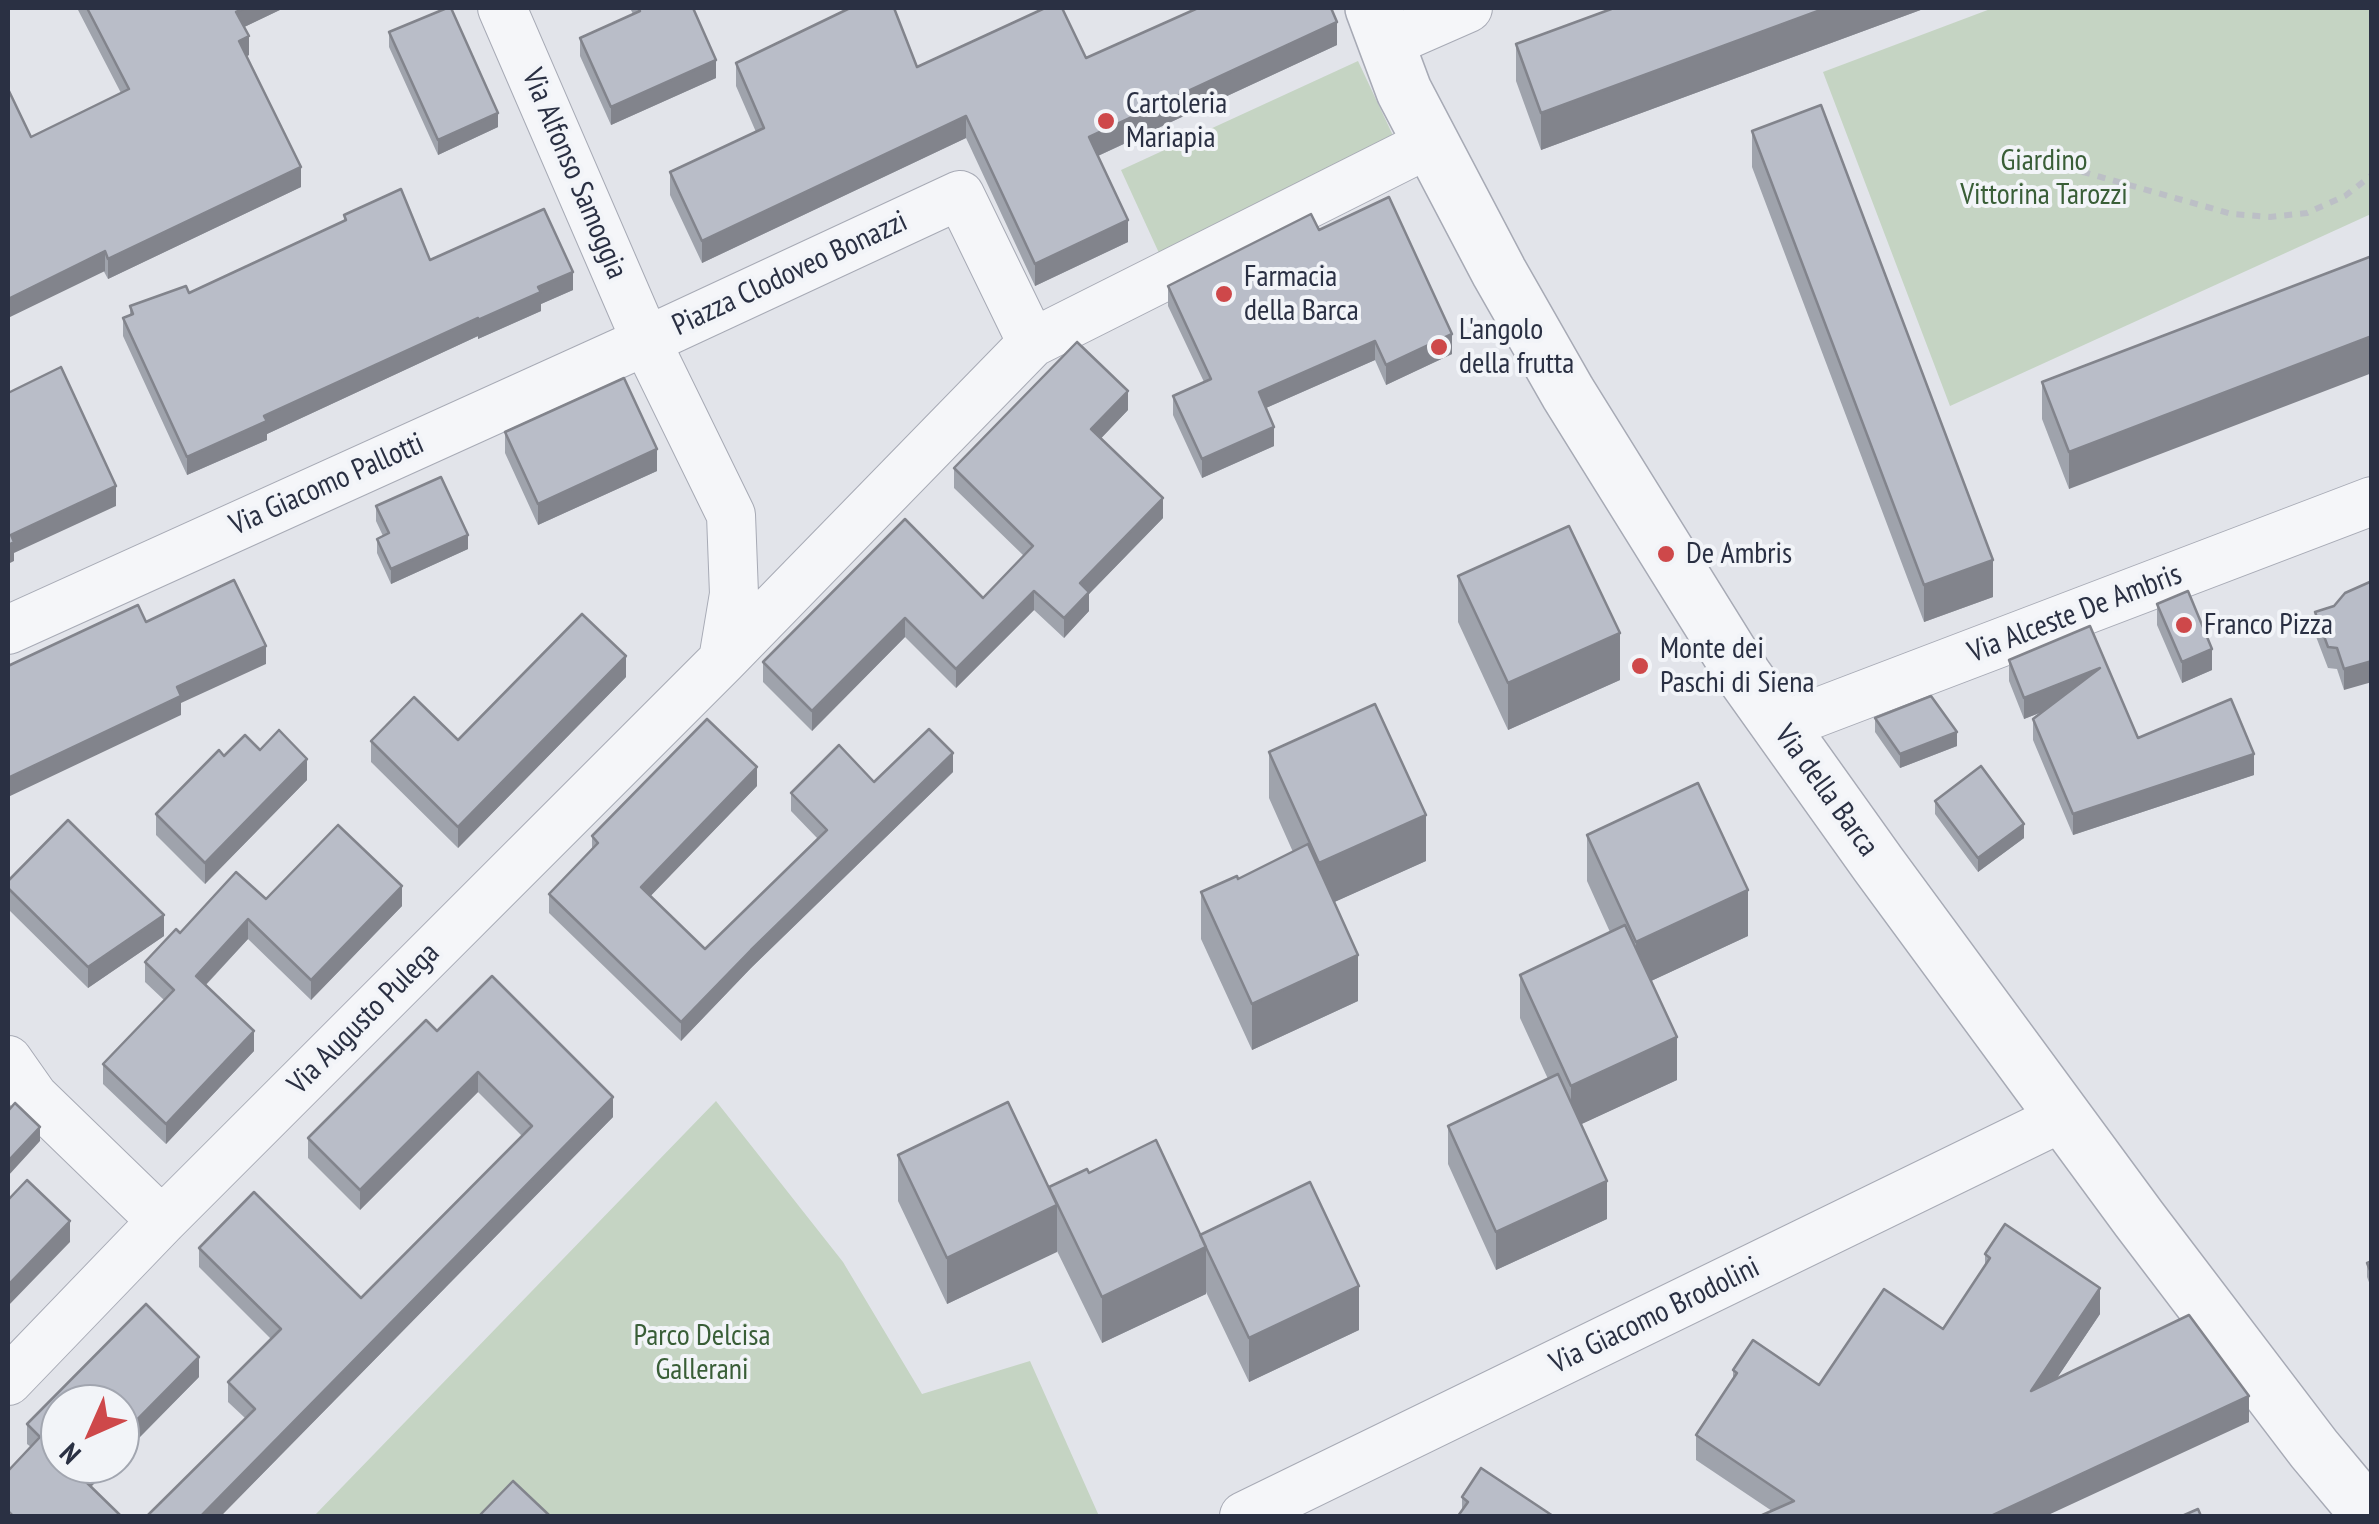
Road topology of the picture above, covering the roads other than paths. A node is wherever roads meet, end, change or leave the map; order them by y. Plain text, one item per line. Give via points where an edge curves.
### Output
1 (502, 8) edge
2 (1468, 8) edge
3 (1380, 26) edge
4 (1430, 143) junction
5 (646, 341) junction
6 (1032, 343) junction
7 (2372, 501) edge
8 (731, 515) junction
9 (800, 581) junction
10 (8, 630) edge
11 (723, 660) junction
12 (1779, 727) junction
13 (8, 1060) edge
14 (2065, 1116) junction
15 (162, 1221) junction
16 (8, 1380) edge
17 (1244, 1516) edge
18 (2370, 1516) edge

1 - 5 street, Via Alfonso Samoggia
2 - 3 street
3 - 4 street, Via della Barca
4 - 6 street
4 - 12 street, Via della Barca via 1568,393
5 - 6 street, Piazza Clodoveo Bonazzi via 960,195
5 - 8 street, Piazza Clodoveo Bonazzi
5 - 10 street, Via Giacomo Pallotti
6 - 9 street
7 - 12 street, Via Alceste De Ambris
8 - 9 street, Piazza Clodoveo Bonazzi via 776,566
8 - 11 street, Piazza Clodoveo Bonazzi via 734,594
9 - 11 street
11 - 15 street, Via Augusto Pulega
12 - 14 street, Via della Barca
13 - 15 street via 34,1097
14 - 17 street, Via Giacomo Brodolini
14 - 18 street, Via della Barca
15 - 16 street, Via Augusto Pulega

